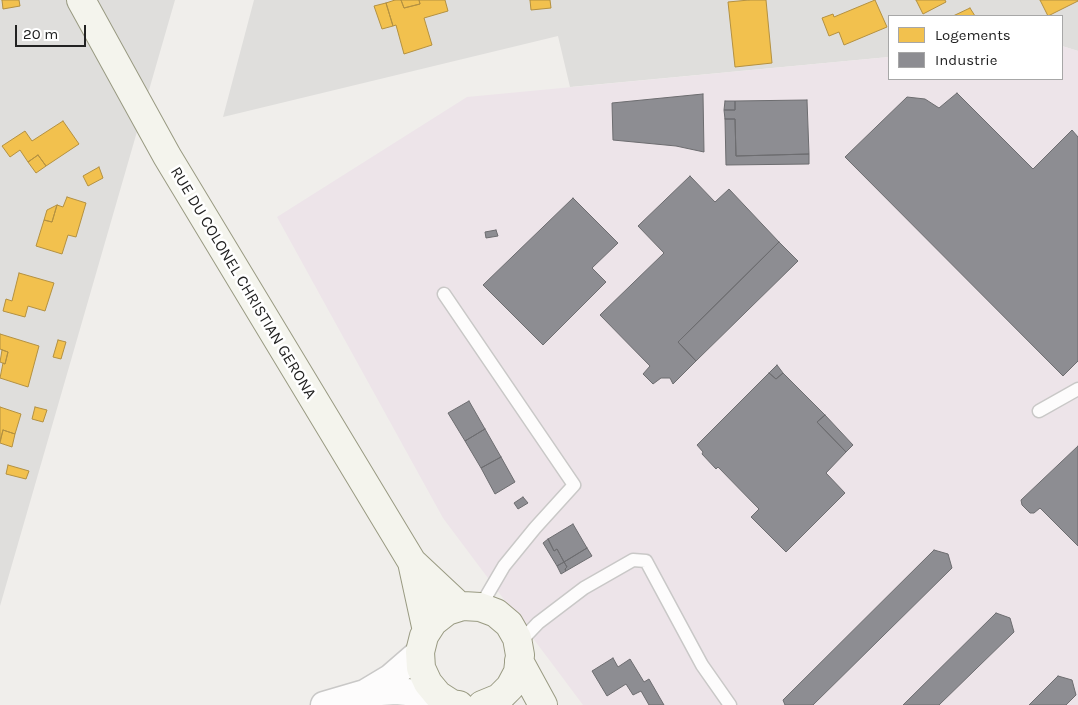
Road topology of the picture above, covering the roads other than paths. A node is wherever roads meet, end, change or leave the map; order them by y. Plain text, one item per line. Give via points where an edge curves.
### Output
1 (81, 0) edge
2 (444, 294) dead end
3 (1078, 389) edge
4 (1039, 411) dead end
5 (412, 562) junction
6 (470, 607) junction
7 (423, 642) junction
8 (519, 652) junction
9 (365, 692) junction
10 (449, 700) edge
11 (493, 704) edge
12 (324, 705) edge
13 (543, 705) edge
14 (730, 705) edge

1 - 5 street, RUE DU COLONEL CHRISTIAN GERONA via 167,156
2 - 6 lane via 574,485
3 - 4 lane
5 - 6 street, RUE DU COLONEL CHRISTIAN GERONA
5 - 7 street, RUE DU COLONEL CHRISTIAN GERONA
6 - 7 street via 447,611 433,622
6 - 8 street, RUE DU COLONEL CHRISTIAN GERONA via 496,613 509,624 517,638
7 - 9 street via 390,678
7 - 10 street, RUE DU COLONEL CHRISTIAN GERONA via 421,668 428,683
8 - 11 street via 518,672 510,687
8 - 13 street, RUE DU COLONEL CHRISTIAN GERONA
8 - 14 lane via 538,623 584,588 633,560 646,560 702,665
9 - 10 street via 396,691
9 - 12 street

